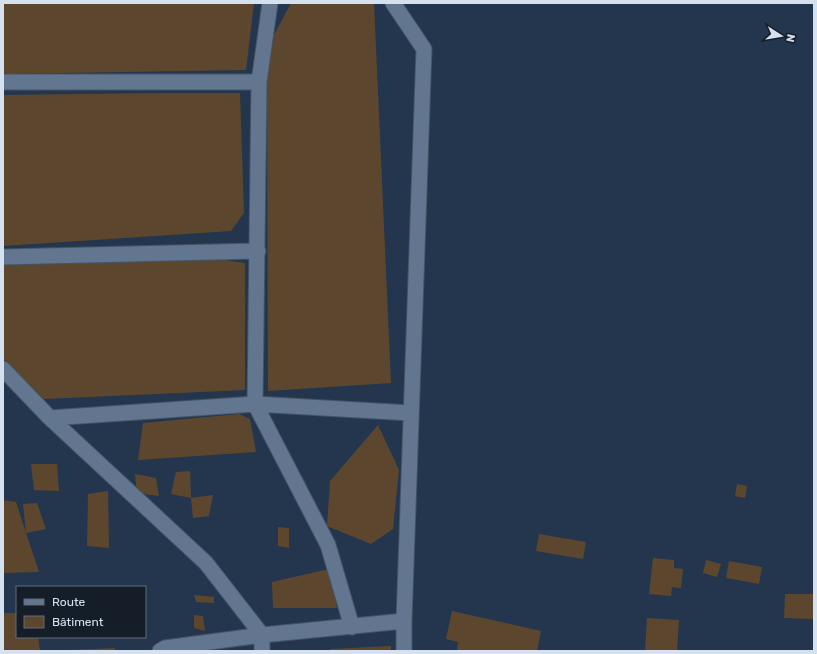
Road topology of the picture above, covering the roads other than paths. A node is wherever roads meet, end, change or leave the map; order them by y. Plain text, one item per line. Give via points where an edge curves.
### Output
1 (270, 3) edge
2 (393, 3) edge
3 (3, 82) edge
4 (259, 82) junction
5 (258, 251) junction
6 (3, 257) edge
7 (3, 369) edge
8 (256, 404) junction
9 (411, 413) junction
10 (50, 418) junction
11 (404, 621) junction
12 (352, 627) junction
13 (262, 636) junction
14 (160, 651) edge
15 (262, 651) edge
16 (404, 651) edge

1 - 4 street
2 - 9 street via 424,49
3 - 4 street
4 - 5 street
5 - 6 street
5 - 8 street
7 - 10 street
8 - 9 street
8 - 10 street
8 - 12 street via 328,546
9 - 11 street
10 - 13 street via 206,563
11 - 12 street
11 - 16 street
12 - 13 street
13 - 14 street via 165,648
13 - 15 street

